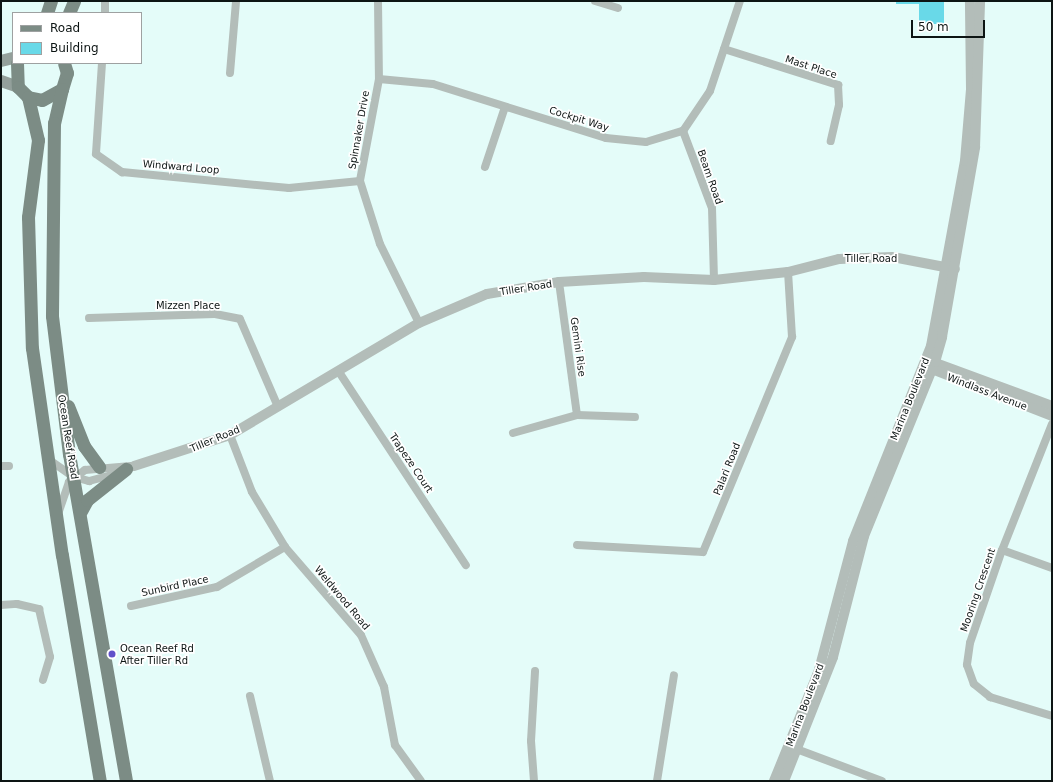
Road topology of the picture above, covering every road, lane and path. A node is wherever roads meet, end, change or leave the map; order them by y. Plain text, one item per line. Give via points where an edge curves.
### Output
1 (51, 1) edge
2 (74, 1) edge
3 (106, 1) edge
4 (236, 1) edge
5 (378, 1) edge
6 (594, 1) edge
7 (740, 1) edge
8 (970, 1) edge
9 (980, 1) edge
10 (618, 8) dead end
11 (47, 12) edge
12 (69, 12) edge
13 (105, 12) edge
14 (724, 50) junction
15 (12, 58) edge
16 (1, 61) edge
17 (16, 64) edge
18 (65, 64) edge
19 (102, 64) edge
20 (230, 73) dead end
21 (379, 79) junction
22 (1, 81) edge
23 (18, 87) junction
24 (62, 89) junction
25 (28, 97) junction
26 (506, 107) junction
27 (683, 131) junction
28 (831, 141) dead end
29 (485, 168) dead end
30 (360, 181) junction
31 (951, 268) junction
32 (788, 272) junction
33 (714, 280) junction
34 (560, 282) junction
35 (88, 318) dead end
36 (420, 323) junction
37 (929, 364) junction
38 (339, 372) junction
39 (61, 388) junction
40 (1052, 406) edge
41 (278, 407) junction
42 (577, 415) junction
43 (1052, 416) edge
44 (635, 417) dead end
45 (1052, 424) edge
46 (513, 433) dead end
47 (230, 435) junction
48 (48, 458) junction
49 (99, 467) junction
50 (130, 468) junction
51 (74, 478) junction
52 (81, 511) junction
53 (56, 521) junction
54 (577, 545) dead end
55 (285, 547) junction
56 (1002, 550) junction
57 (466, 565) dead end
58 (1052, 568) edge
59 (1, 605) edge
60 (131, 606) dead end
61 (535, 671) dead end
62 (674, 675) dead end
63 (43, 680) dead end
64 (250, 696) dead end
65 (1052, 716) edge
66 (792, 748) junction
67 (100, 781) edge
68 (126, 781) edge
69 (270, 781) edge
70 (421, 781) edge
71 (534, 781) edge
72 (657, 781) edge
73 (774, 781) edge
74 (784, 781) edge
75 (882, 781) edge

1 - 11 main road
2 - 12 main road
3 - 13 street
4 - 20 street
5 - 21 street, Spinnaker Drive
6 - 10 street
7 - 14 street
8 - 31 street, Marina Boulevard via 970,116
9 - 31 street, Marina Boulevard via 976,140
14 - 27 street via 710,91
14 - 28 street, Mast Place via 838,85 838,105
15 - 16 main road
17 - 23 main road
18 - 24 main road, Ocean Reef Road via 66,82
19 - 30 street, Windward Loop via 96,154 122,172 289,188
21 - 26 street, Cockpit Way via 433,84
21 - 30 street, Spinnaker Drive
22 - 23 main road
23 - 25 main road
24 - 25 main road via 50,99
24 - 39 main road, Ocean Reef Road via 54,122 52,300
25 - 48 main road via 38,140 28,217 30,315
26 - 27 street, Cockpit Way via 606,138 646,142
26 - 29 street
27 - 33 street, Beam Road via 712,208
30 - 36 street, Spinnaker Drive via 380,244
31 - 32 street, Tiller Road via 893,257 839,259
31 - 37 street, Marina Boulevard
32 - 33 street, Tiller Road
32 - 54 street, Palari Road via 792,337 703,552
33 - 34 street, Tiller Road via 644,278
34 - 36 street, Tiller Road via 487,294
34 - 42 street, Gemini Rise
35 - 41 street, Mizzen Place via 215,314 240,319
36 - 38 street, Tiller Road
37 - 40 street, Windlass Avenue
37 - 43 street, Windlass Avenue
37 - 66 street, Marina Boulevard via 864,536 833,657
38 - 41 street, Tiller Road
38 - 57 street, Trapeze Court
39 - 49 main road via 84,446
39 - 51 main road, Ocean Reef Road
41 - 47 street, Tiller Road
42 - 44 street
42 - 46 street
45 - 56 street, Mooring Crescent
47 - 50 street, Tiller Road
47 - 55 street, Weldwood Road via 252,492
48 - 51 street
48 - 53 main road
49 - 50 street, Tiller Road
49 - 51 street, Tiller Road via 85,470
50 - 51 street, Tiller Road via 89,481
50 - 52 main road via 87,500
51 - 52 main road, Ocean Reef Road
51 - 53 street via 69,482
52 - 68 main road, Ocean Reef Road
53 - 67 main road
55 - 60 street, Sunbird Place via 217,587
55 - 70 street, Weldwood Road via 361,635 384,686 394,745
56 - 58 street
56 - 65 street, Mooring Crescent via 970,643 967,665 969,675 990,697
59 - 63 street via 17,604 39,609 50,657
61 - 71 street via 531,741
62 - 72 street
64 - 69 street
66 - 73 street, Marina Boulevard
66 - 74 street, Marina Boulevard
66 - 75 street

